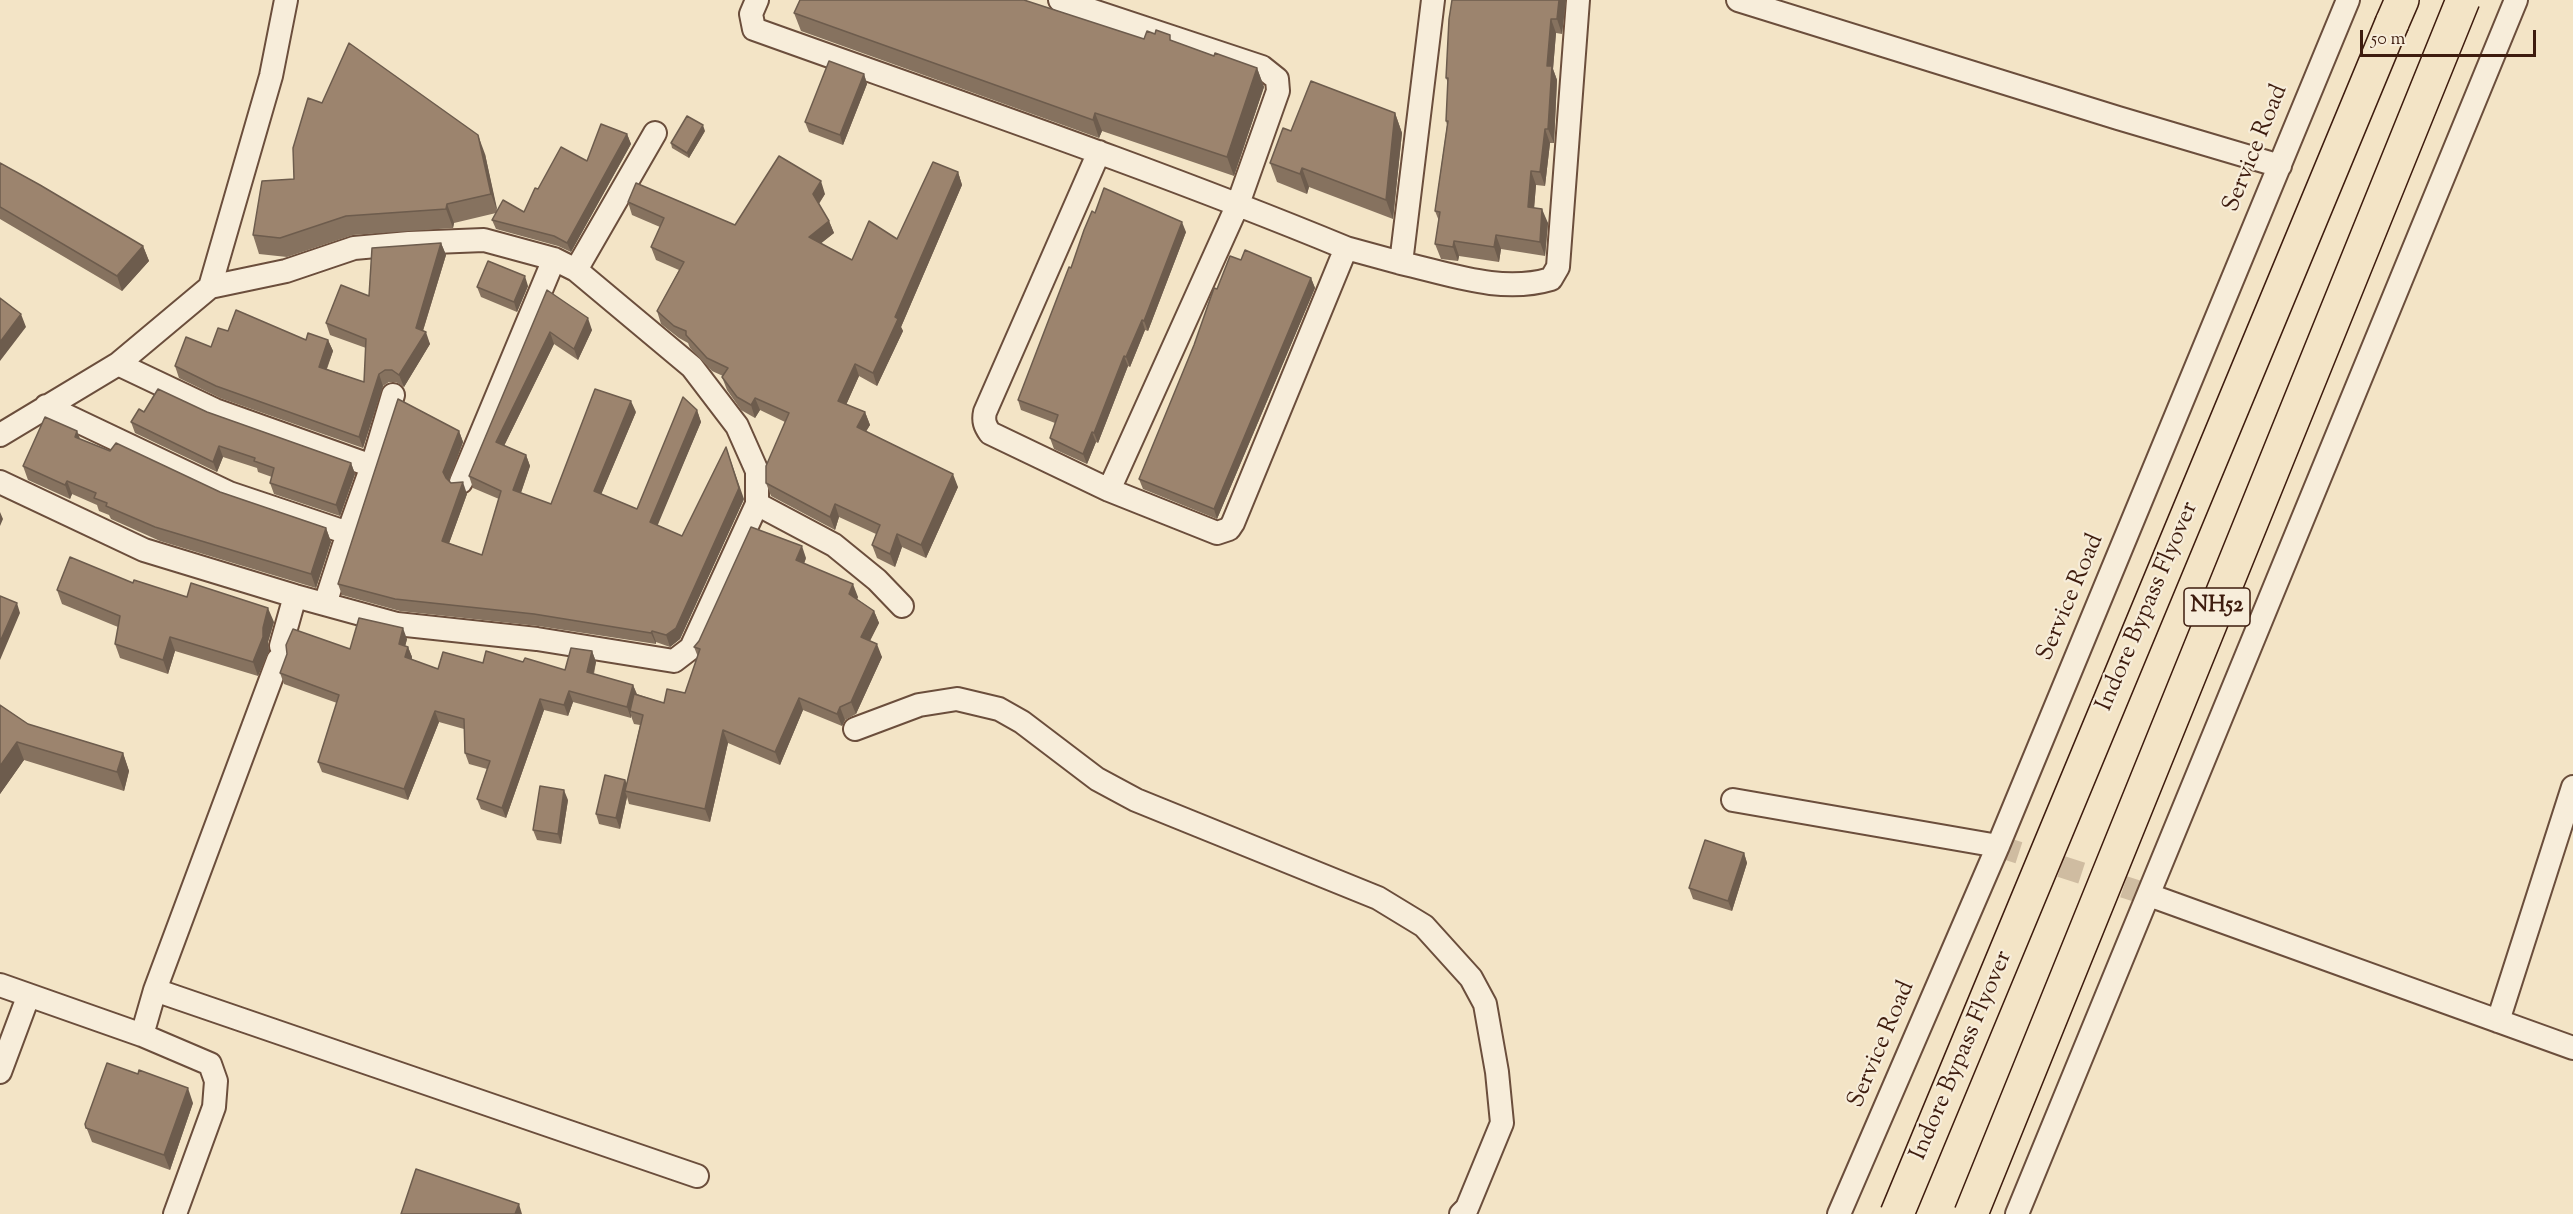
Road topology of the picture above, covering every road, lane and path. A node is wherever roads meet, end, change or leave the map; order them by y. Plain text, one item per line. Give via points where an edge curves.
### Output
1 (286, 0) edge
2 (757, 0) edge
3 (1060, 0) edge
4 (1433, 0) edge
5 (1578, 0) edge
6 (1738, 0) edge
7 (2348, 0) edge
8 (2463, 0) edge
9 (2516, 0) edge
10 (2397, 12) edge
11 (655, 133) dead end
12 (1099, 152) junction
13 (2280, 166) junction
14 (1239, 204) junction
15 (1346, 248) junction
16 (554, 259) junction
17 (1401, 263) junction
18 (576, 270) junction
19 (210, 287) junction
20 (118, 364) junction
21 (393, 395) dead end
22 (46, 406) junction
23 (0, 435) edge
24 (372, 466) junction
25 (0, 482) edge
26 (461, 483) edge
27 (1109, 490) junction
28 (757, 504) junction
29 (348, 533) junction
30 (295, 596) junction
31 (325, 604) junction
32 (902, 606) dead end
33 (855, 729) dead end
34 (2573, 787) edge
35 (1733, 800) dead end
36 (1998, 846) junction
37 (2149, 895) junction
38 (0, 985) edge
39 (155, 990) junction
40 (28, 997) junction
41 (2498, 1021) junction
42 (142, 1035) junction
43 (2573, 1048) edge
44 (0, 1072) edge
45 (698, 1176) dead end
46 (175, 1214) edge
47 (1461, 1214) edge
48 (1839, 1214) edge
49 (1897, 1214) edge
50 (1971, 1214) edge
51 (2017, 1214) edge

1 - 19 street via 271,75
2 - 12 street via 751,14 754,30
3 - 14 street via 1262,67 1277,79 1278,91
4 - 17 street
5 - 17 street via 1558,267 1551,279 1503,286
6 - 13 street
7 - 13 street, Service Road
8 - 50 highway, NH52, bridge
9 - 37 street
10 - 49 highway, Indore Bypass Flyover / NH52, bridge
11 - 18 street
12 - 14 street
12 - 27 street via 983,419 990,433
13 - 36 street, Service Road
14 - 15 street
14 - 27 street
15 - 17 street
15 - 27 street via 1229,529 1217,532
16 - 18 street
16 - 19 street via 484,240 409,243 354,248 286,271
16 - 26 street
18 - 28 street via 692,367 737,426 758,471
19 - 20 street
20 - 22 street
20 - 24 street via 215,410
21 - 24 street
22 - 23 street
22 - 29 street via 230,493
24 - 29 street
25 - 30 street via 144,550
28 - 31 street via 691,648 674,661 537,639 397,624
28 - 32 street via 834,545
29 - 31 street
30 - 31 street
30 - 39 street via 279,653
33 - 47 street via 919,705 957,699 999,709 1097,779 1136,800 1378,898 1424,926 1471,978 1485,1004 1497,1072 1502,1123 1467,1208
34 - 41 street
35 - 36 street
36 - 48 street, Service Road
37 - 41 street
37 - 51 street
38 - 40 street
39 - 42 street
39 - 45 street
40 - 42 street
40 - 44 street
41 - 43 street
42 - 46 street via 210,1064 216,1082 214,1107

